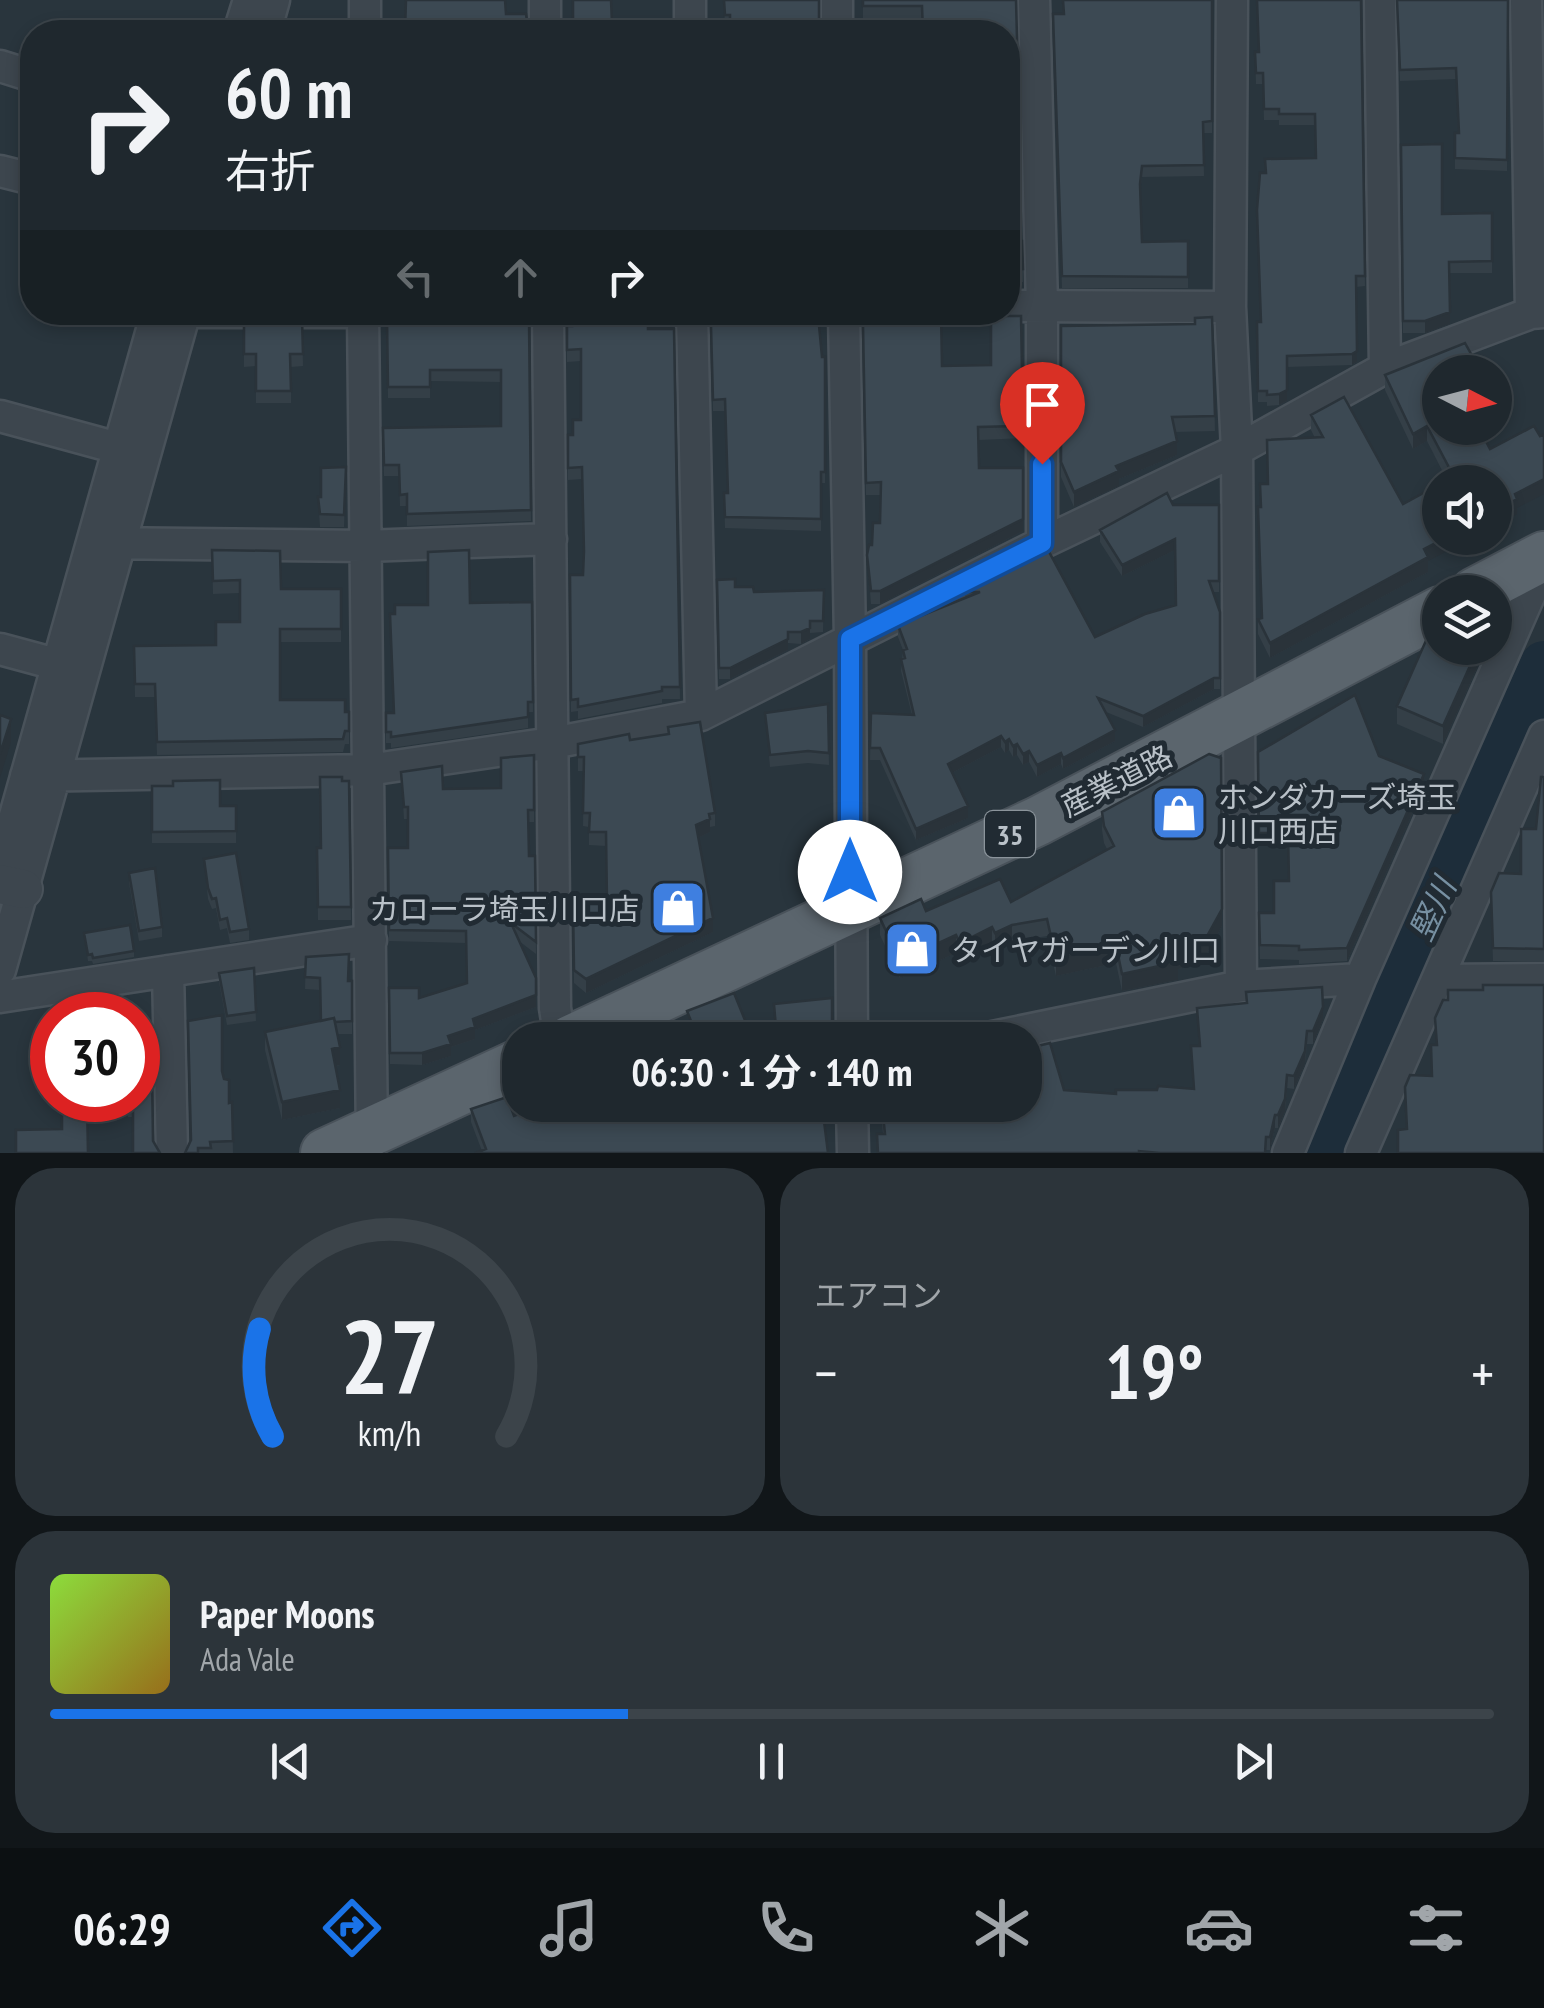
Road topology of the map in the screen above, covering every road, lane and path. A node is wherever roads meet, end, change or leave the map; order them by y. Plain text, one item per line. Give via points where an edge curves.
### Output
1 (1034, 0) edge
2 (1232, 0) edge
3 (1380, 0) edge
4 (1526, 0) edge
5 (1020, 306) edge
6 (1042, 306) junction
7 (1230, 308) junction
8 (1538, 312) edge
9 (169, 325) edge
10 (364, 325) edge
11 (548, 325) edge
12 (692, 325) edge
13 (844, 325) edge
14 (1384, 368) junction
15 (0, 416) edge
16 (1237, 450) junction
17 (131, 452) junction
18 (551, 539) junction
19 (106, 543) junction
20 (1042, 543) junction
21 (366, 546) junction
22 (1544, 559) edge
23 (1511, 575) edge
24 (1422, 620) edge
25 (850, 639) junction
26 (0, 649) edge
27 (70, 668) junction
28 (701, 715) junction
29 (1237, 718) junction
30 (552, 743) junction
31 (1542, 748) edge
32 (368, 770) junction
33 (40, 775) junction
34 (8, 880) edge
35 (850, 911) junction
36 (371, 940) junction
37 (0, 970) edge
38 (168, 971) junction
39 (1360, 979) junction
40 (1544, 979) edge
41 (1436, 980) junction
42 (1241, 986) junction
43 (0, 997) edge
44 (558, 1022) edge
45 (609, 1022) edge
46 (852, 1022) edge
47 (1042, 1027) edge
48 (502, 1073) edge
49 (852, 1122) edge
50 (372, 1143) edge
51 (172, 1153) edge
52 (325, 1153) edge
53 (853, 1153) edge
54 (1288, 1153) edge
55 (1361, 1153) edge

1 - 6 street
2 - 7 street
3 - 14 street
4 - 8 street
5 - 6 street
6 - 7 street
6 - 20 street
7 - 16 street
8 - 14 street
9 - 17 street
10 - 21 street
11 - 18 street
12 - 28 street
13 - 25 street
14 - 16 street
15 - 17 street
16 - 20 street
16 - 29 street
17 - 19 street
18 - 21 street
18 - 30 street
19 - 21 street
19 - 27 street
20 - 25 street
21 - 32 street
22 - 23 main road
22 - 39 street
24 - 29 main road, 産業道路 / 35
25 - 28 street
25 - 35 street
26 - 27 street
27 - 33 street
28 - 30 street
29 - 35 main road, 産業道路 / 35
29 - 42 street
30 - 32 street
30 - 44 street
31 - 41 street
32 - 33 street
32 - 36 street
33 - 34 street
34 - 37 street
35 - 45 main road, 産業道路 / 35
35 - 46 street
36 - 38 street
36 - 50 street
38 - 43 street
38 - 51 street
39 - 42 street
39 - 54 street
40 - 41 street
41 - 55 street
42 - 47 street
48 - 50 main road
49 - 53 street
50 - 52 main road

